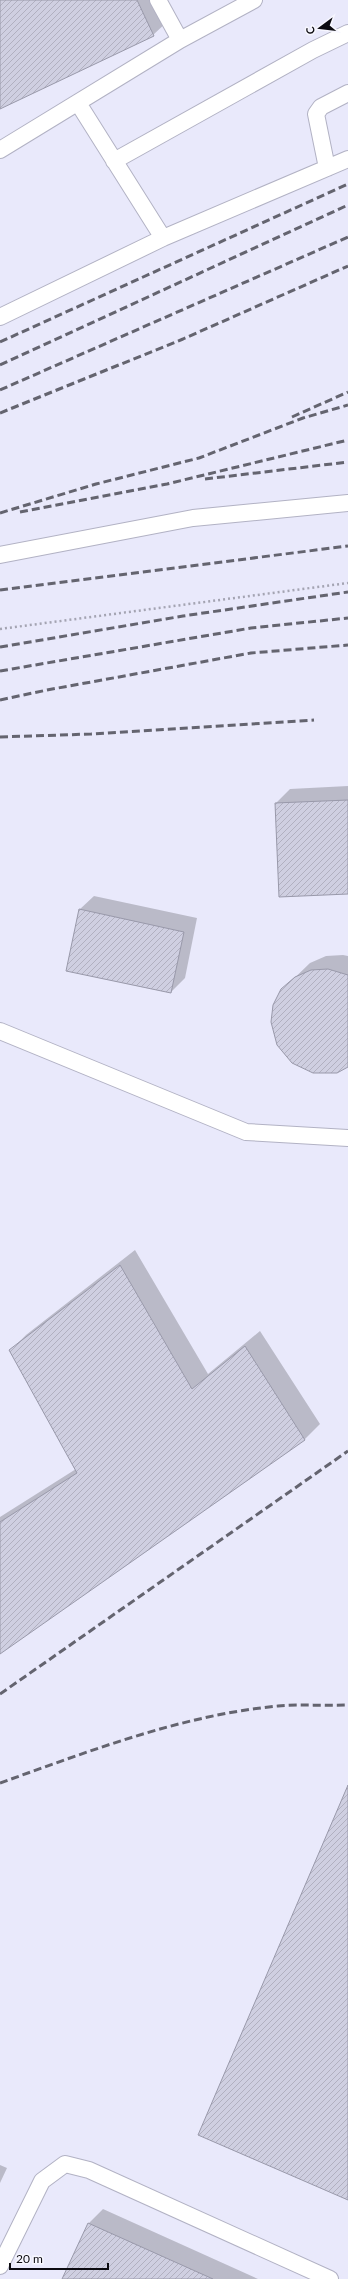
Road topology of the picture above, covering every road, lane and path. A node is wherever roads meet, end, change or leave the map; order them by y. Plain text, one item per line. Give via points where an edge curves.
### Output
1 (158, 0) edge
2 (254, 0) edge
3 (348, 33) edge
4 (180, 40) junction
5 (348, 94) edge
6 (78, 103) junction
7 (0, 150) edge
8 (348, 159) edge
9 (114, 161) junction
10 (327, 168) junction
11 (163, 238) junction
12 (0, 317) edge
13 (348, 503) edge
14 (0, 555) edge
15 (348, 583) edge
16 (0, 629) edge
17 (0, 1031) edge
18 (348, 1138) edge
19 (0, 2266) edge
20 (330, 2279) edge

1 - 4 lane
2 - 4 lane
3 - 9 lane
4 - 6 lane
5 - 10 lane via 321,106 316,114
6 - 7 lane
6 - 9 lane
8 - 10 lane
9 - 11 lane
10 - 11 lane
11 - 12 lane
13 - 14 lane via 193,518
15 - 16 path
17 - 18 lane via 246,1132
19 - 20 lane via 42,2181 65,2164 90,2170

